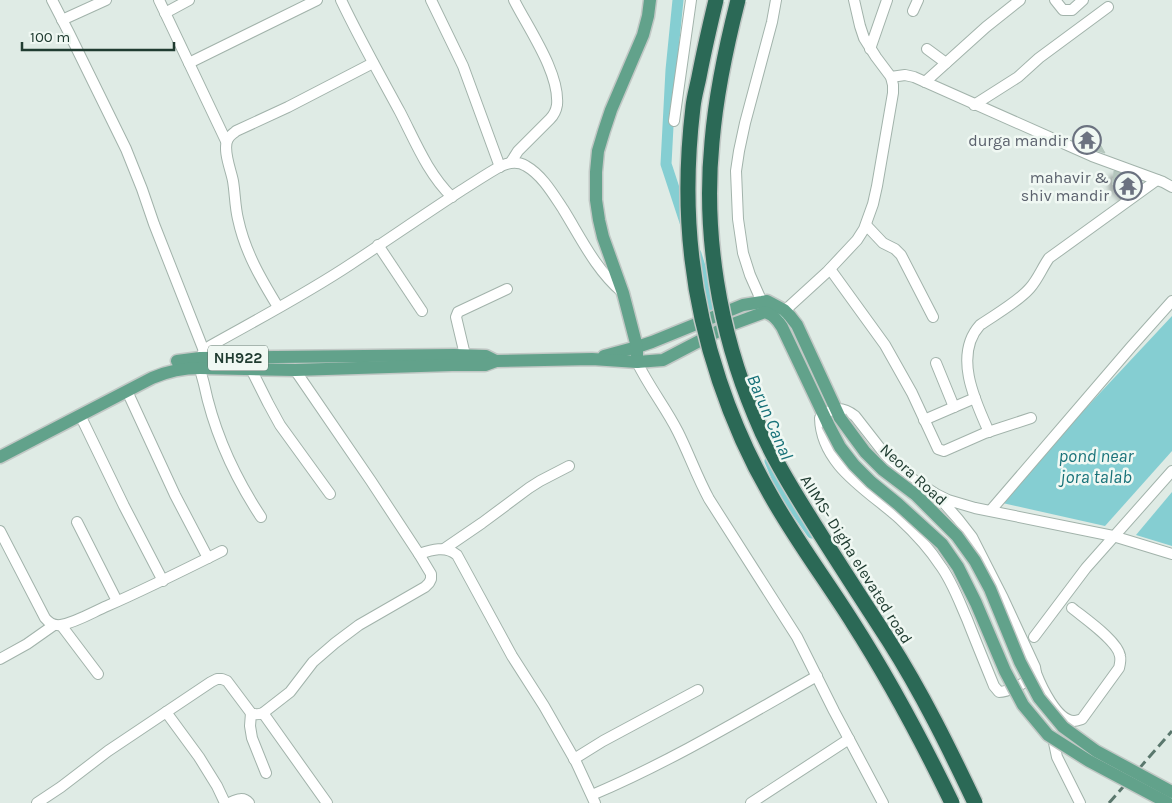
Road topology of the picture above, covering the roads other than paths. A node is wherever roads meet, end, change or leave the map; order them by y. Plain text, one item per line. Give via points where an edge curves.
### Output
1 (64, 0) edge
2 (106, 0) edge
3 (159, 0) edge
4 (188, 0) edge
5 (317, 0) edge
6 (341, 0) edge
7 (432, 0) edge
8 (514, 0) edge
9 (650, 0) edge
10 (691, 0) edge
11 (716, 0) edge
12 (738, 0) edge
13 (766, 0) edge
14 (854, 0) edge
15 (888, 0) edge
16 (918, 0) edge
17 (1020, 0) edge
18 (1055, 0) edge
19 (1083, 0) edge
20 (53, 2) edge
21 (775, 3) edge
22 (1108, 7) dead end
23 (913, 11) dead end
24 (165, 12) junction
25 (62, 20) junction
26 (870, 49) junction
27 (927, 49) dead end
28 (189, 63) junction
29 (373, 63) junction
30 (946, 63) junction
31 (890, 76) junction
32 (925, 82) junction
33 (974, 105) junction
34 (674, 121) dead end
35 (226, 141) junction
36 (511, 162) junction
37 (500, 167) junction
38 (1172, 176) edge
39 (1164, 183) edge
40 (452, 197) junction
41 (866, 225) junction
42 (378, 246) junction
43 (830, 269) junction
44 (507, 289) dead end
45 (623, 293) junction
46 (1172, 301) edge
47 (762, 302) junction
48 (278, 308) junction
49 (422, 310) dead end
50 (780, 314) junction
51 (933, 317) dead end
52 (638, 348) junction
53 (465, 355) junction
54 (202, 359) junction
55 (592, 359) junction
56 (496, 361) junction
57 (637, 362) junction
58 (936, 363) dead end
59 (251, 369) junction
60 (295, 370) junction
61 (127, 391) junction
62 (975, 398) junction
63 (954, 407) junction
64 (80, 415) junction
65 (832, 417) junction
66 (1031, 418) dead end
67 (924, 420) junction
68 (989, 432) junction
69 (0, 448) edge
70 (0, 457) edge
71 (569, 466) dead end
72 (1172, 471) edge
73 (330, 494) dead end
74 (936, 494) junction
75 (991, 510) junction
76 (261, 517) dead end
77 (77, 522) dead end
78 (0, 531) edge
79 (1113, 536) junction
80 (444, 549) junction
81 (222, 551) dead end
82 (419, 554) junction
83 (1172, 554) edge
84 (208, 558) junction
85 (163, 580) junction
86 (117, 602) junction
87 (1072, 608) dead end
88 (57, 625) junction
89 (1034, 637) dead end
90 (0, 659) edge
91 (1036, 673) junction
92 (98, 674) dead end
93 (817, 676) junction
94 (698, 690) dead end
95 (166, 712) junction
96 (251, 712) junction
97 (263, 713) junction
98 (1052, 714) junction
99 (1040, 726) junction
100 (1052, 738) junction
101 (849, 739) junction
102 (574, 759) junction
103 (266, 773) dead end
104 (1172, 792) edge
105 (593, 799) edge
106 (37, 803) edge
107 (225, 803) edge
108 (229, 803) edge
109 (249, 803) edge
110 (327, 803) edge
111 (751, 803) edge
112 (883, 803) edge
113 (952, 803) edge
114 (975, 803) edge
115 (1080, 803) edge
116 (1168, 803) edge

1 - 20 street
2 - 25 street
3 - 24 street
4 - 24 street
5 - 28 street
6 - 29 street
7 - 37 street via 463,66
8 - 36 street via 548,66 556,92 556,107 550,119
9 - 45 main road via 643,35 611,110 598,151 598,220
10 - 34 street
11 - 113 highway, bridge via 693,105 687,183 692,260 710,352 736,425 770,495 873,655
12 - 114 highway, AIIMS- Digha elevated road, bridge via 716,108 710,182 714,257 730,344 755,416 785,476 891,644 948,746
13 - 21 street
14 - 26 street
15 - 26 street
16 - 23 street
17 - 30 street
18 - 19 street via 1063,10 1072,10
20 - 25 street
21 - 47 street via 736,171 743,254
22 - 33 street via 1018,77
24 - 28 street
25 - 54 street via 126,149
26 - 31 street
27 - 30 street
28 - 35 street
29 - 35 street via 236,131
29 - 40 street via 431,170
30 - 32 street
31 - 32 street via 905,75
31 - 41 street via 893,93 880,172
32 - 33 street
33 - 39 street
35 - 48 street via 242,236
36 - 37 street
36 - 45 street via 526,166 543,181 602,272
37 - 40 street
38 - 39 street
39 - 62 street via 1049,258 1030,288 980,325 969,346 968,357
40 - 42 street
41 - 43 street via 857,240
41 - 51 street via 883,244 901,255
42 - 48 street
42 - 49 street
43 - 50 street
43 - 67 street via 885,345
44 - 53 street via 458,312 456,317
45 - 52 main road
46 - 75 street
47 - 50 main road via 767,301
47 - 52 main road, bridge via 743,305
48 - 54 street via 210,346
50 - 57 main road, bridge via 765,312 730,325 663,360
50 - 65 main road via 782,327
52 - 55 main road
52 - 57 main road
53 - 54 main road, NH922
53 - 56 main road, NH922 via 486,356
54 - 59 main road
54 - 61 main road
54 - 69 main road, NH922 via 171,362 149,370
54 - 76 street via 210,409 227,456
55 - 56 main road
55 - 57 main road
56 - 60 main road via 485,365
57 - 93 street via 678,432 709,499 783,613
58 - 63 street
59 - 60 main road
59 - 73 street via 280,425
60 - 82 street
61 - 64 main road
61 - 84 street via 175,496
62 - 63 street
62 - 68 street
63 - 67 street
64 - 70 main road
64 - 85 street
65 - 74 street via 843,408 855,416 887,457
65 - 91 street via 820,418 820,429 835,460 846,474 900,519 941,566 955,590 994,686 999,692 1005,692
65 - 98 main road, Neora Road, bridge via 883,470 916,495 957,536 990,589 1020,662 1039,698
65 - 99 main road, Neora Road, bridge via 840,447 854,464 942,544 958,567 1005,671 1023,705
66 - 68 street
67 - 68 street via 940,451
71 - 80 street via 529,488
72 - 79 street
74 - 75 street via 961,504
74 - 91 street via 972,537
75 - 79 street
77 - 86 street
78 - 88 street via 45,618
79 - 83 street
79 - 89 street
80 - 82 street
80 - 102 street via 456,555
81 - 84 street
82 - 97 street via 430,574 429,583 334,643 313,662 284,698
84 - 85 street
85 - 86 street
86 - 88 street
87 - 91 street via 1115,645 1121,659 1119,668 1082,720 1075,722 1062,716 1054,707
88 - 90 street
88 - 92 street
93 - 101 street
93 - 105 street
94 - 102 street
95 - 96 street via 217,679 227,681
95 - 106 street
95 - 107 street via 206,767
96 - 97 street via 254,715
96 - 103 street via 252,738
97 - 110 street
98 - 99 main road
98 - 104 main road, Neora Road, bridge via 1063,727 1096,751
99 - 100 main road, Neora Road, bridge
100 - 115 street via 1057,757
100 - 116 main road, Neora Road, bridge
101 - 111 street
101 - 112 street
102 - 105 street
108 - 109 street via 246,799

